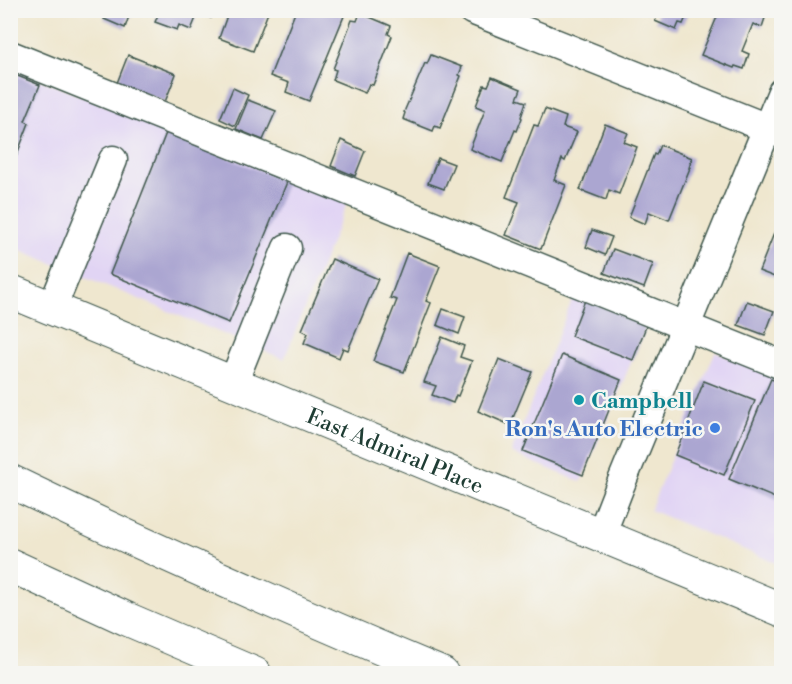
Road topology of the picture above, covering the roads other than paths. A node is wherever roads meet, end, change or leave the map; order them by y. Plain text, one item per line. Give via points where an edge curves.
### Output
1 (472, 10) edge
2 (10, 55) edge
3 (782, 92) edge
4 (774, 131) edge
5 (112, 160) dead end
6 (287, 248) dead end
7 (10, 291) edge
8 (52, 308) junction
9 (685, 326) junction
10 (782, 365) edge
11 (233, 383) junction
12 (10, 481) edge
13 (601, 536) junction
14 (10, 564) edge
15 (782, 610) edge
16 (255, 674) edge
17 (442, 674) edge

1 - 4 street
2 - 9 street
3 - 4 street
4 - 9 street
5 - 8 street
6 - 11 street
7 - 8 main road, East Admiral Place
8 - 11 main road, East Admiral Place
9 - 10 street
9 - 13 street
11 - 13 main road, East Admiral Place
12 - 17 main road via 243,589
13 - 15 main road, East Admiral Place
14 - 16 main road

